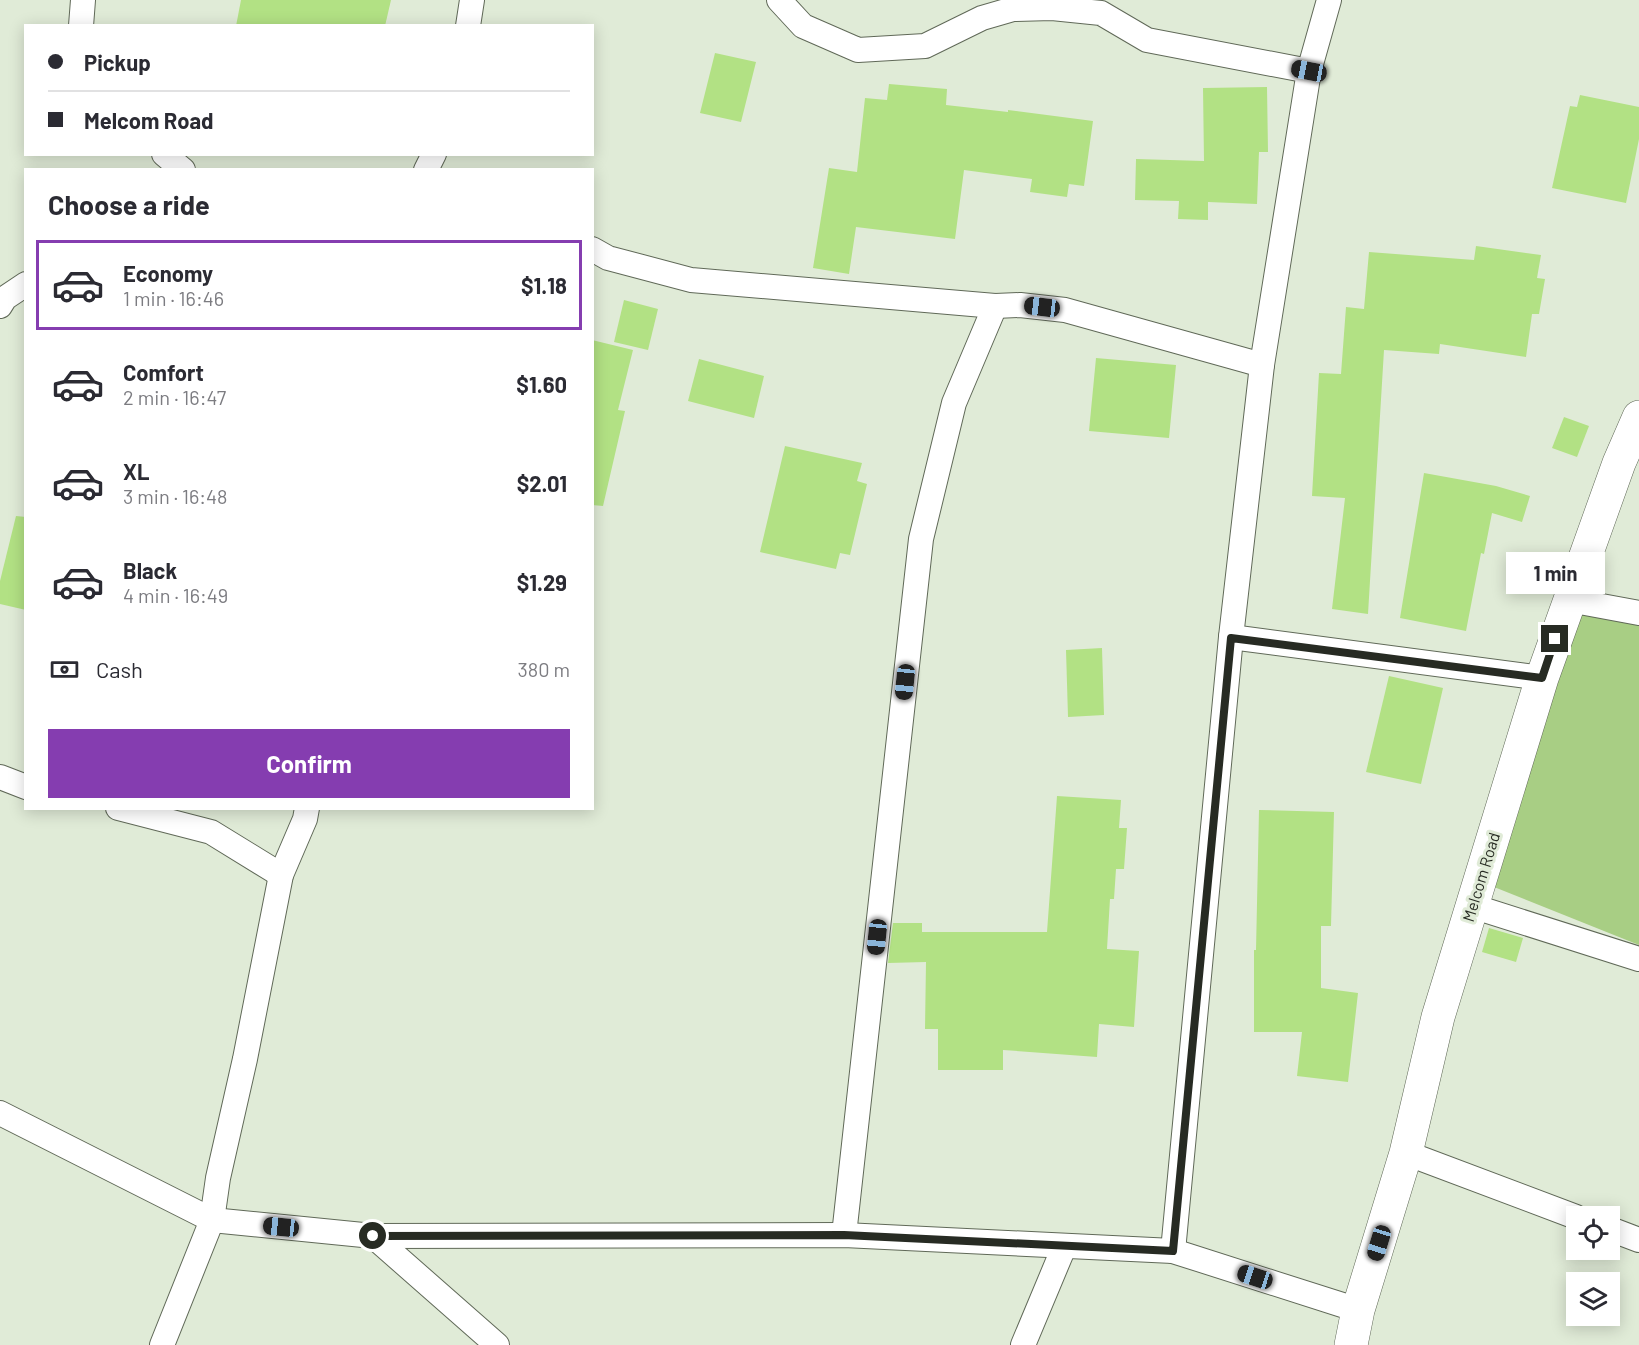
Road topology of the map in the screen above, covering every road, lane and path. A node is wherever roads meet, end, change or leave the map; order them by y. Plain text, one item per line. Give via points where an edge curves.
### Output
1 (83, 0) edge
2 (472, 0) edge
3 (779, 0) edge
4 (1329, 0) edge
5 (978, 9) edge
6 (81, 24) edge
7 (468, 24) edge
8 (1309, 71) junction
9 (166, 156) edge
10 (181, 168) edge
11 (594, 250) edge
12 (24, 285) edge
13 (0, 306) edge
14 (995, 306) junction
15 (1262, 365) junction
16 (1639, 417) edge
17 (1569, 600) junction
18 (1639, 614) edge
19 (1231, 638) junction
20 (1542, 678) junction
21 (0, 777) edge
22 (24, 786) edge
23 (126, 810) edge
24 (307, 810) edge
25 (281, 875) junction
26 (1472, 906) junction
27 (1639, 959) edge
28 (0, 1113) edge
29 (1406, 1153) junction
30 (1566, 1212) edge
31 (212, 1220) junction
32 (1620, 1233) edge
33 (844, 1235) junction
34 (373, 1236) junction
35 (1639, 1240) edge
36 (1064, 1247) junction
37 (1173, 1251) junction
38 (1358, 1310) junction
39 (162, 1345) edge
40 (497, 1345) edge
41 (1023, 1345) edge
42 (1351, 1345) edge

1 - 6 street
2 - 7 street
3 - 5 street via 803,26 858,50 925,46
4 - 8 street
5 - 8 street via 1052,8 1101,13 1147,40
8 - 15 street
9 - 10 street
11 - 14 street via 608,258 691,280
12 - 13 street
14 - 15 street via 1065,310
14 - 33 street via 954,403 921,539
15 - 19 street
16 - 17 main road, Melcom Road
17 - 18 street
17 - 20 main road, Melcom Road
19 - 20 street
19 - 37 street
20 - 26 main road, Melcom Road
21 - 22 street
23 - 25 street via 211,832
24 - 25 street
25 - 31 street
26 - 27 street
26 - 29 main road, Melcom Road via 1438,1017
28 - 31 street
29 - 30 street
29 - 38 main road, Melcom Road
31 - 34 street
31 - 39 street
32 - 35 street
33 - 34 street
33 - 36 street
34 - 40 street
36 - 37 street
36 - 41 street
37 - 38 street
38 - 42 main road, Melcom Road

